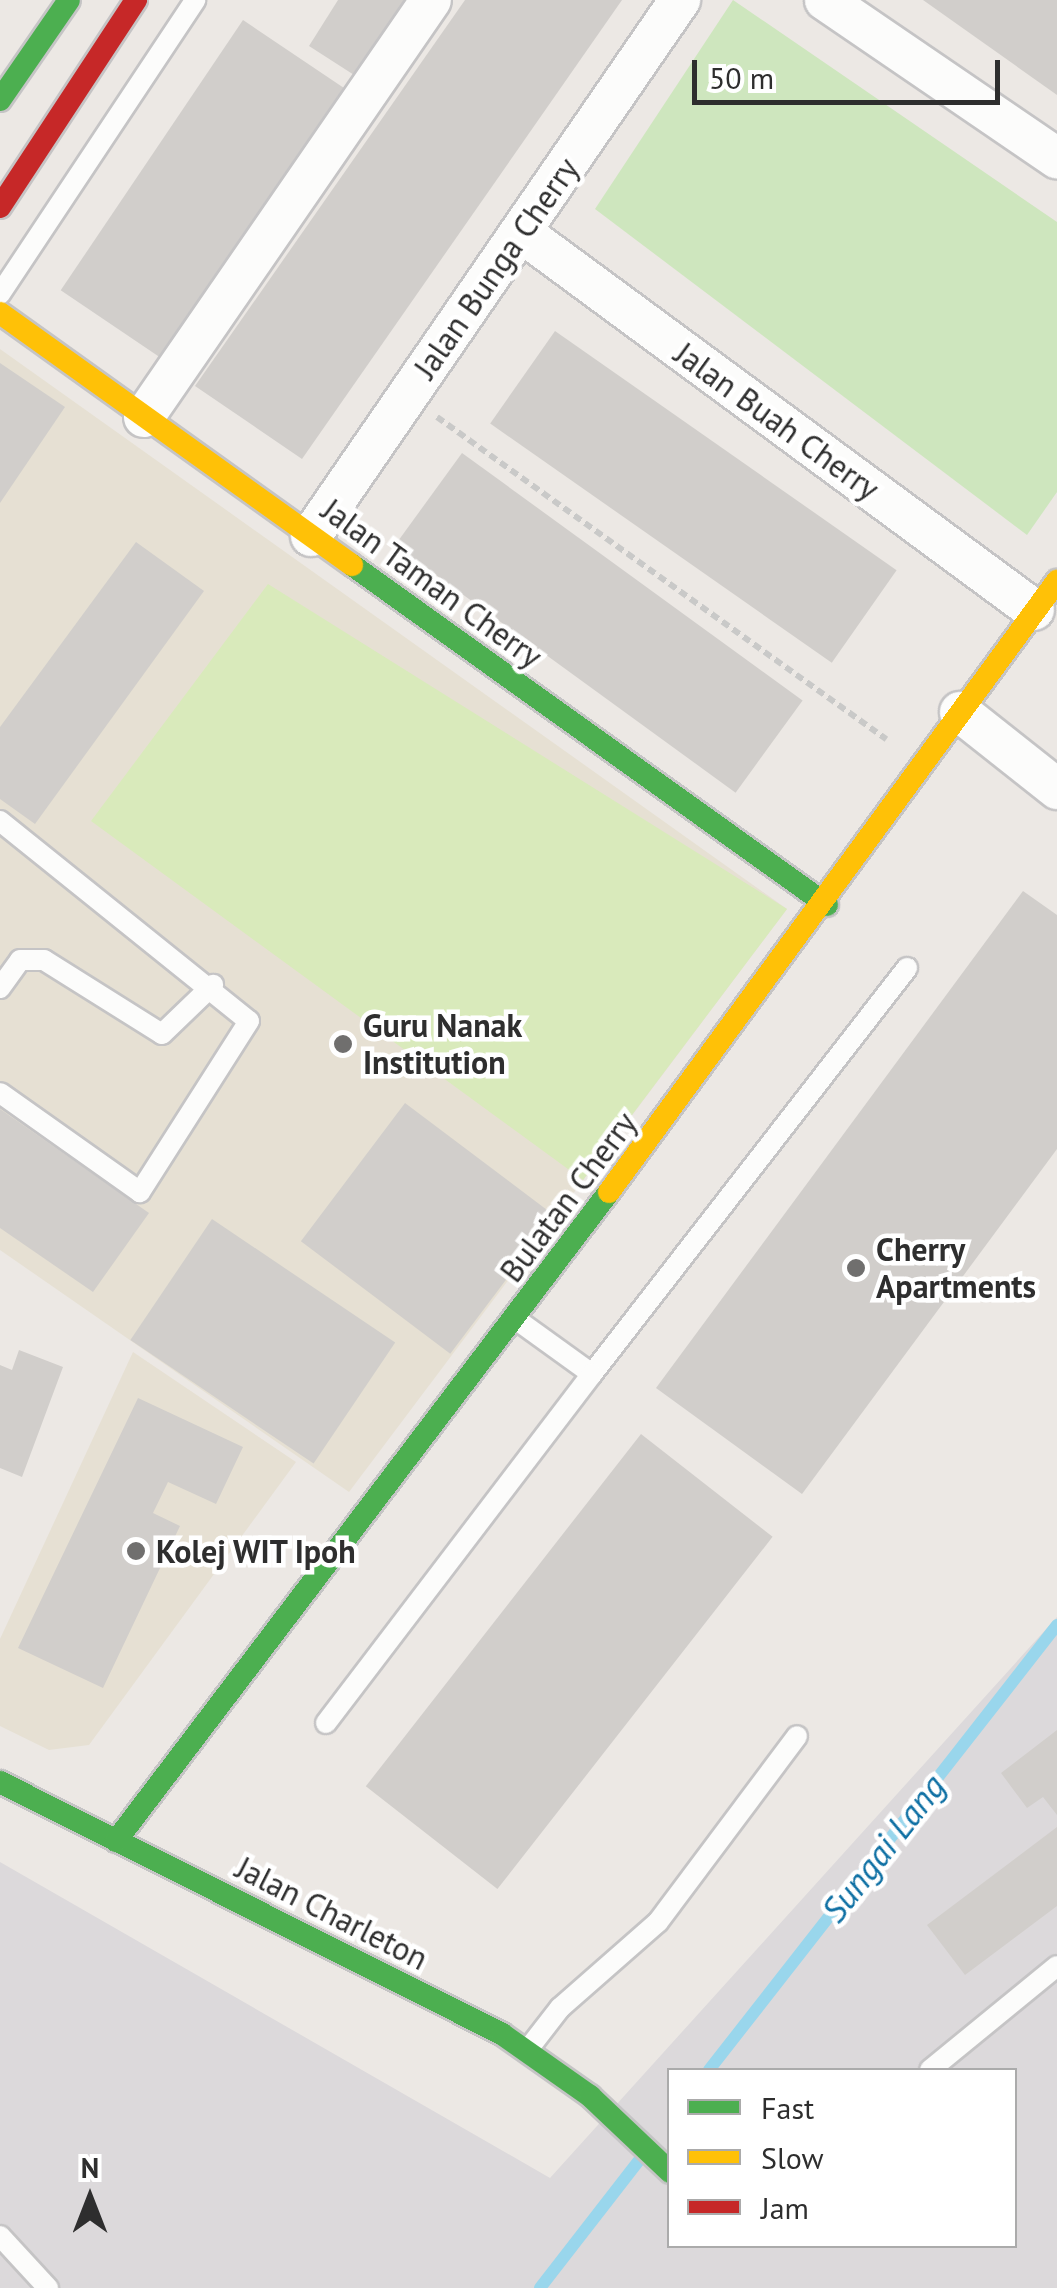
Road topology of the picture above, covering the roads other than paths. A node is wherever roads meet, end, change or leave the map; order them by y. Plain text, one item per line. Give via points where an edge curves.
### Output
1 (69, 0) edge
2 (136, 0) edge
3 (195, 0) edge
4 (431, 0) edge
5 (825, 0) edge
6 (678, 1) edge
7 (0, 100) edge
8 (1057, 158) edge
9 (0, 207) edge
10 (521, 232) junction
11 (0, 294) edge
12 (0, 312) edge
13 (144, 417) junction
14 (311, 536) junction
15 (1046, 595) edge
16 (960, 712) junction
17 (1057, 788) edge
18 (0, 820) edge
19 (827, 905) junction
20 (906, 968) dead end
21 (213, 985) junction
22 (0, 988) edge
23 (0, 1094) edge
24 (517, 1320) junction
25 (592, 1374) junction
26 (326, 1722) dead end
27 (797, 1736) dead end
28 (0, 1782) edge
29 (116, 1842) junction
30 (1057, 1966) edge
31 (528, 2050) junction
32 (932, 2068) edge
33 (667, 2170) edge
34 (0, 2236) edge
35 (48, 2288) edge

1 - 7 street
2 - 9 street
3 - 11 lane
4 - 13 street
5 - 8 street
6 - 10 street, Jalan Bunga Cherry
10 - 14 street, Jalan Bunga Cherry
10 - 15 street, Jalan Buah Cherry
12 - 13 street, Jalan Taman Cherry
13 - 14 street, Jalan Taman Cherry
14 - 19 street, Jalan Taman Cherry
15 - 16 street, Bulatan Cherry
16 - 17 street
16 - 19 street, Bulatan Cherry
18 - 21 lane
19 - 24 street, Bulatan Cherry
20 - 25 lane
21 - 22 lane via 162,1034 44,960 20,960
21 - 23 lane via 249,1021 140,1192
24 - 25 lane
24 - 29 street, Bulatan Cherry
25 - 26 lane
27 - 31 lane via 658,1922 560,2008
28 - 29 street, Jalan Charleton
29 - 31 street, Jalan Charleton
30 - 32 lane
31 - 33 street, Jalan Charleton
34 - 35 lane

